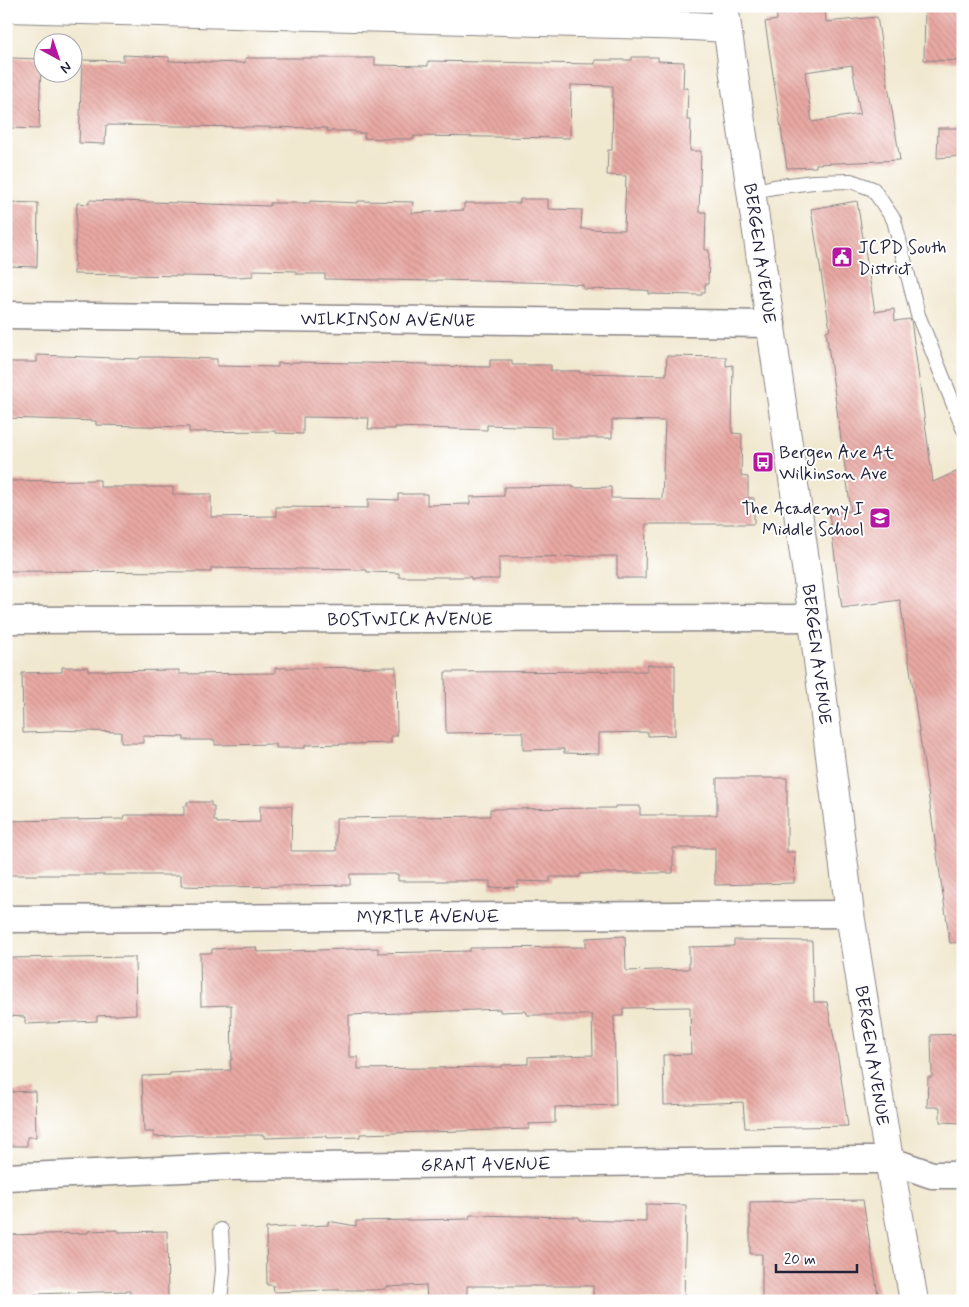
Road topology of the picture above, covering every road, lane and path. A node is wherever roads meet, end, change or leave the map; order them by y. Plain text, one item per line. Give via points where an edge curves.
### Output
1 (6, 8) edge
2 (726, 17) edge
3 (751, 192) junction
4 (6, 316) edge
5 (772, 324) junction
6 (963, 428) edge
7 (812, 618) junction
8 (6, 620) edge
9 (850, 914) junction
10 (6, 919) edge
11 (889, 1160) junction
12 (963, 1175) edge
13 (6, 1177) edge
14 (221, 1230) dead end
15 (220, 1301) edge
16 (914, 1301) edge

1 - 2 street via 693,26
2 - 3 street, BERGEN AVENUE
3 - 5 street, BERGEN AVENUE
3 - 6 lane via 832,181 851,181 873,189 894,220 918,315
4 - 5 street, WILKINSON AVENUE
5 - 7 street, BERGEN AVENUE
7 - 8 street, BOSTWICK AVENUE
7 - 9 street, BERGEN AVENUE
9 - 10 street, MYRTLE AVENUE
9 - 11 street, BERGEN AVENUE
11 - 12 street, GRANT AVENUE via 932,1176
11 - 13 street, GRANT AVENUE via 218,1167
11 - 16 street, BERGEN AVENUE
14 - 15 lane via 223,1270

